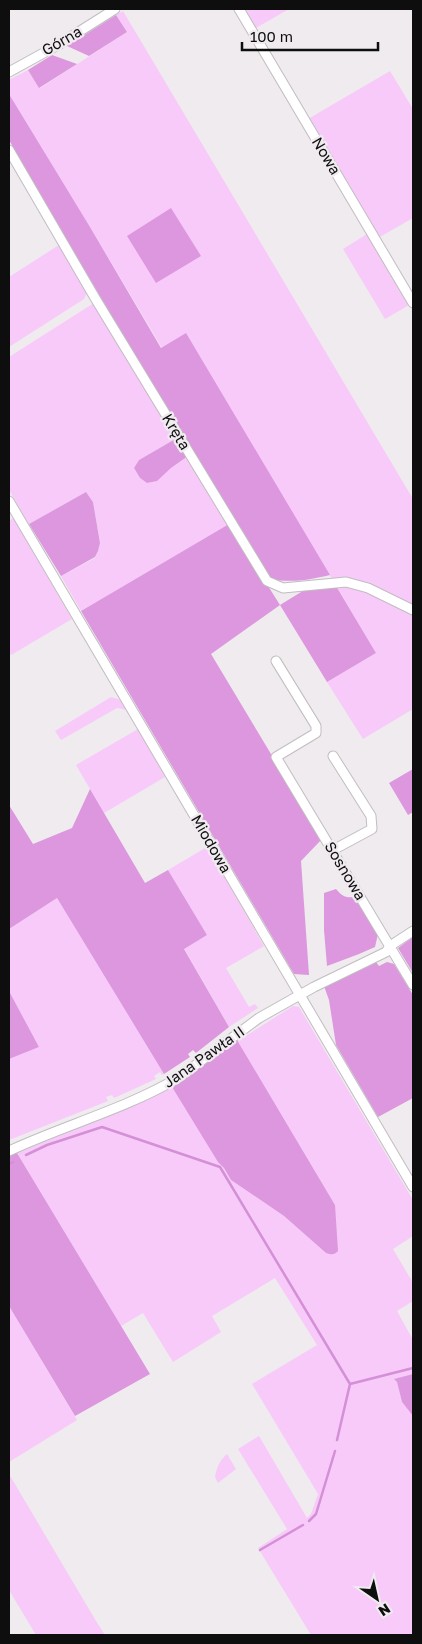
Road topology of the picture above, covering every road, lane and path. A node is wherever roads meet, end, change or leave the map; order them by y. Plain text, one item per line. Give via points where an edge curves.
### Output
1 (115, 9) edge
2 (239, 9) edge
3 (9, 72) edge
4 (9, 150) edge
5 (413, 304) edge
6 (9, 501) edge
7 (413, 610) edge
8 (276, 661) dead end
9 (333, 756) dead end
10 (333, 850) junction
11 (413, 931) edge
12 (390, 946) junction
13 (413, 985) edge
14 (300, 995) junction
15 (9, 1152) edge
16 (413, 1187) edge

1 - 3 street, Górna
2 - 5 street, Nowa
4 - 7 street, Kręta via 267,582 284,588 346,582 368,588
6 - 14 street, Miodowa
8 - 10 street, Sosnowa via 316,726 316,733 276,757
9 - 10 street via 372,816 372,829
10 - 12 street, Sosnowa
11 - 12 street, Jana Pawła II
12 - 13 street, Sosnowa
12 - 14 street, Jana Pawła II via 379,956
14 - 15 street, Jana Pawła II via 259,1018 178,1078 129,1104
14 - 16 street, Miodowa

